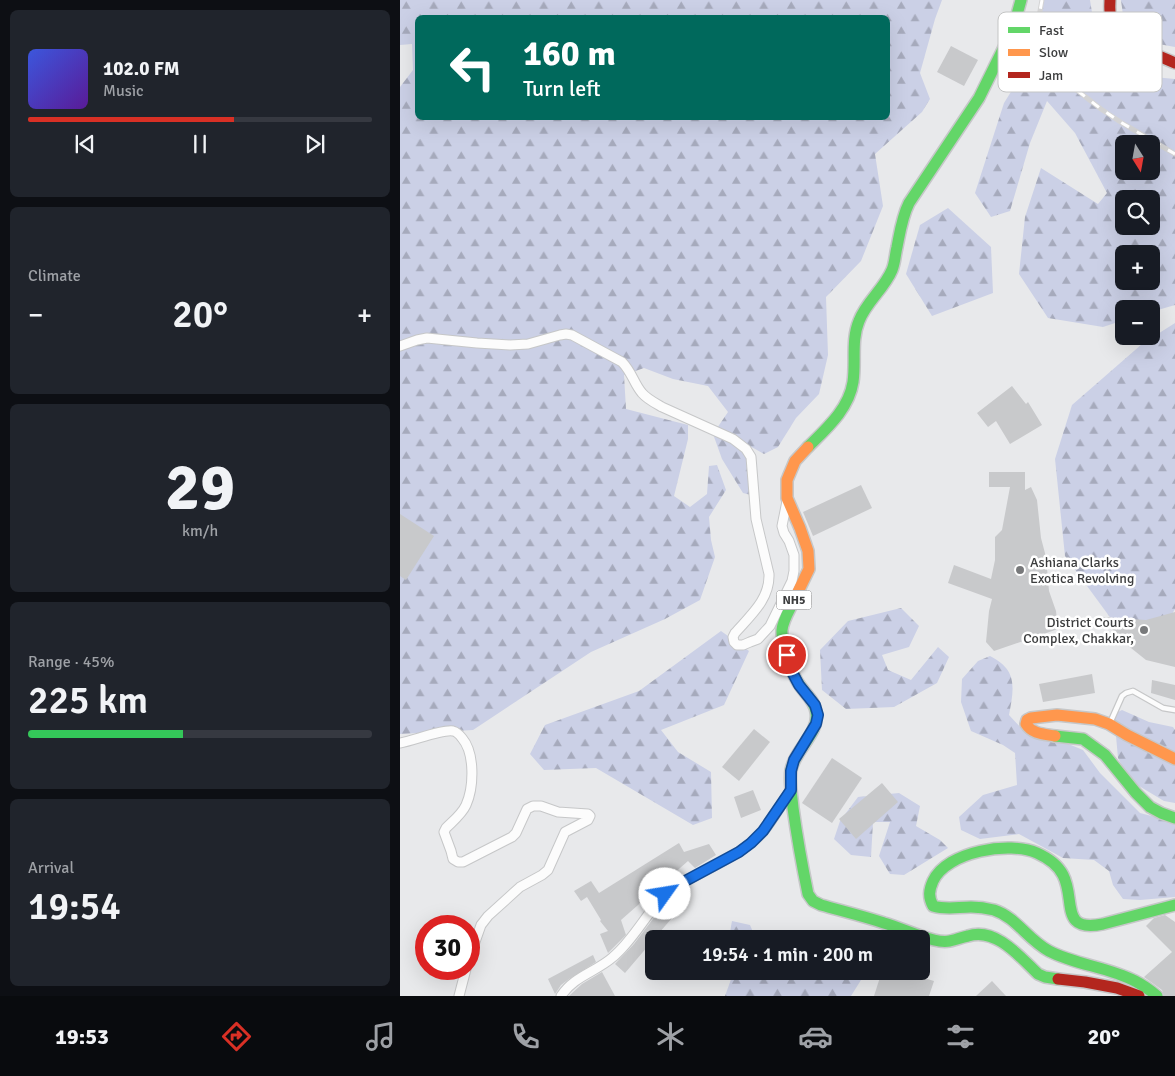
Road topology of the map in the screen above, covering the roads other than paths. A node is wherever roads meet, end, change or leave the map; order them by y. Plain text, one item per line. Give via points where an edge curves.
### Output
1 (1162, 57) edge
2 (998, 59) edge
3 (1175, 63) edge
4 (400, 346) edge
5 (787, 498) junction
6 (1175, 710) edge
7 (1110, 724) junction
8 (400, 743) edge
9 (1175, 759) edge
10 (791, 790) junction
11 (1175, 818) edge
12 (1175, 905) edge
13 (480, 928) edge
14 (463, 980) edge
15 (459, 996) edge
16 (561, 996) edge
17 (1139, 996) edge
18 (1157, 996) edge

1 - 3 main road
2 - 5 main road, NH5 via 979,98 909,203 903,216 893,267 859,320 855,334 853,383 846,402 835,419 795,461 787,480
4 - 5 street via 428,338 510,345 572,335 622,362 641,392 652,401 733,439 746,449 750,457 756,519 769,582 761,601 735,633 733,637 737,645 758,639 770,626 792,581 794,555 782,526
5 - 10 main road, NH5 via 808,551 809,569 786,615 783,640 791,670 815,705 818,715 794,760
6 - 7 lane via 1163,708 1133,691 1122,696
7 - 9 main road
7 - 11 main road via 1056,715 1031,718 1026,724 1040,734 1083,739 1105,755 1150,807
8 - 13 street via 449,731 458,733 465,741 472,768 469,797 464,810 444,832 453,859 458,862 512,837 527,809 534,806 590,816 565,832 548,870 520,888 488,916
10 - 16 street via 751,843 665,894 612,958 574,981
10 - 17 main road, NH5 via 808,894 813,901 943,942 982,934 1000,940 1045,977 1117,988
12 - 18 main road via 1097,925 1081,925 1073,918 1064,876 1042,855 1026,849 1010,848 956,859 945,866 930,887 933,906 973,907 1001,913 1042,947 1071,960 1114,971 1140,983
14 - 15 street

